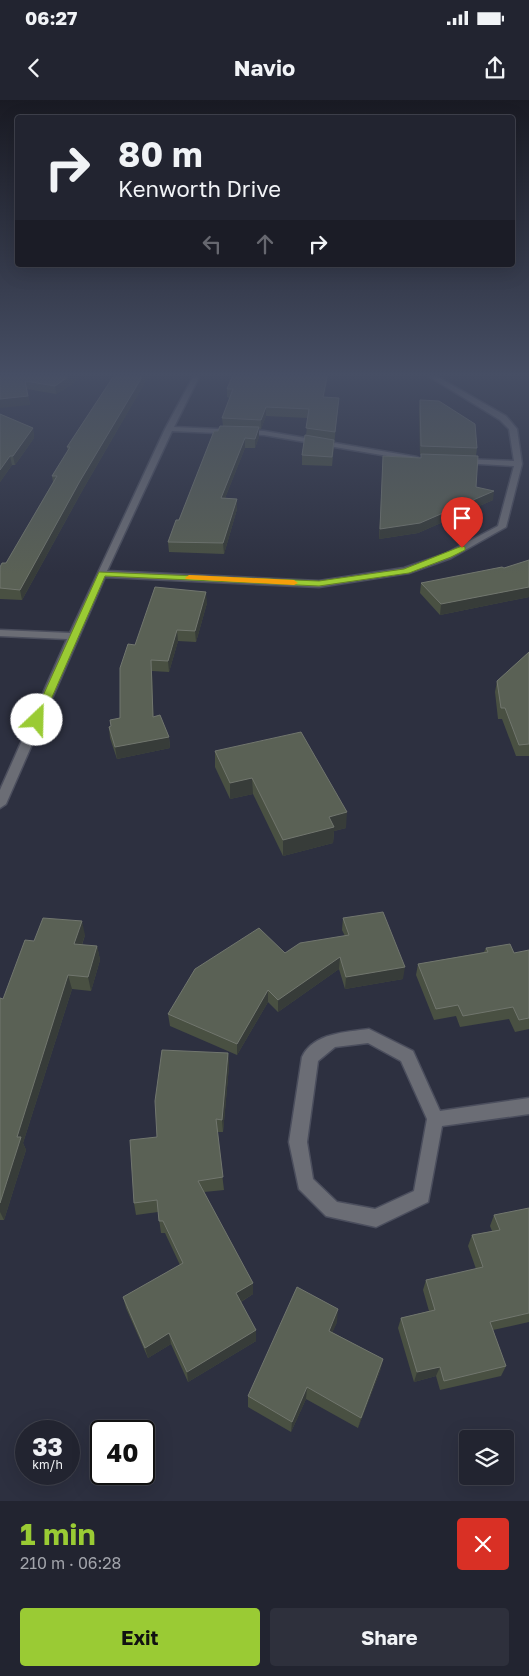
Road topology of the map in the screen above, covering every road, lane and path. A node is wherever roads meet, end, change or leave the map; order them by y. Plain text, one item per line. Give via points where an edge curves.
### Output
1 (163, 442) edge
2 (321, 442) edge
3 (515, 442) edge
4 (422, 459) edge
5 (451, 461) edge
6 (518, 464) junction
7 (102, 574) junction
8 (0, 633) edge
9 (74, 636) junction
10 (0, 804) edge
11 (529, 1106) edge
12 (435, 1119) junction

1 - 7 street
2 - 4 street
3 - 6 street
5 - 6 street
6 - 7 street via 502,527 448,556 406,571 319,584
7 - 9 street
8 - 9 street
9 - 10 street
11 - 12 street
12 - 12 street via 422,1196 376,1218 332,1210 305,1183 298,1142 310,1057 331,1041 369,1036 407,1056

